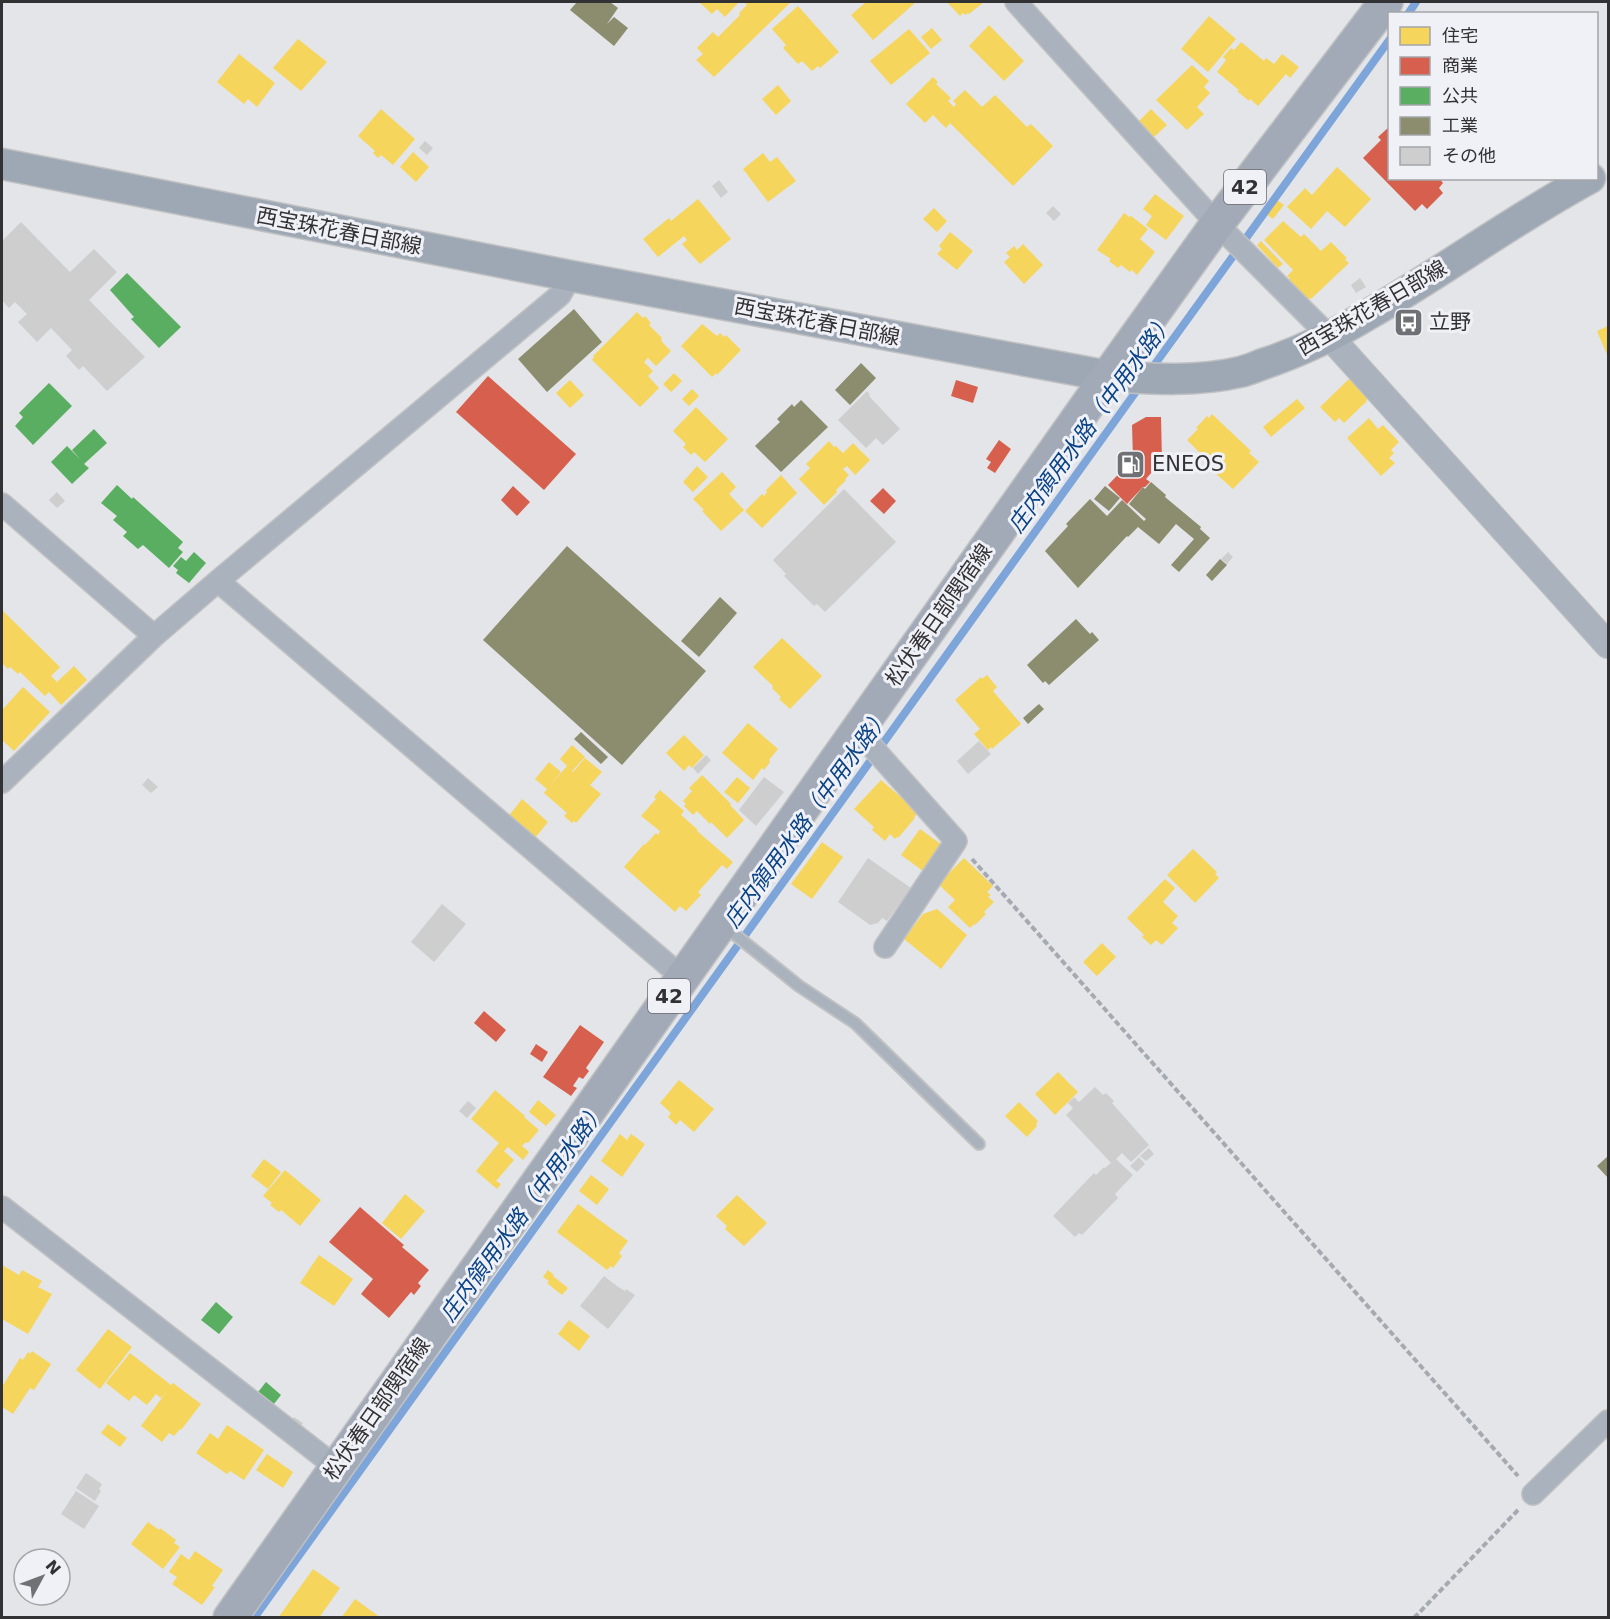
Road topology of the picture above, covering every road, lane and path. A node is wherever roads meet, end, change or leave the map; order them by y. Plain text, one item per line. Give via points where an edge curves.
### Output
1 (1016, 2) edge
2 (1386, 2) edge
3 (2, 164) edge
4 (1586, 180) edge
5 (1217, 224) junction
6 (571, 276) junction
7 (1330, 337) junction
8 (1108, 376) junction
9 (2, 504) edge
10 (218, 580) junction
11 (154, 636) junction
12 (1608, 645) edge
13 (857, 730) junction
14 (2, 782) edge
15 (956, 841) junction
16 (720, 923) junction
17 (885, 947) dead end
18 (682, 977) junction
19 (980, 1144) dead end
20 (2, 1207) edge
21 (1608, 1421) edge
22 (336, 1467) junction
23 (1533, 1494) junction
24 (230, 1617) edge
25 (1414, 1617) edge

1 - 5 street
2 - 5 main road, 松伏春日部関宿線 / 42
3 - 6 main road, 西宝珠花春日部線
4 - 7 main road, 西宝珠花春日部線
5 - 7 street
5 - 8 main road, 松伏春日部関宿線 / 42
6 - 8 main road, 西宝珠花春日部線
6 - 10 street via 560,295
7 - 8 main road, 西宝珠花春日部線 via 1240,372 1170,380
7 - 12 street
8 - 13 main road, 松伏春日部関宿線 / 42
9 - 11 street
10 - 11 street
10 - 18 street
11 - 14 street
13 - 15 street
13 - 16 main road, 松伏春日部関宿線 / 42
15 - 17 street
15 - 23 path
16 - 18 main road, 松伏春日部関宿線 / 42
16 - 19 lane via 799,986 855,1023
18 - 22 main road, 松伏春日部関宿線 / 42
20 - 22 street
21 - 23 street
22 - 24 main road, 松伏春日部関宿線 / 42
23 - 25 path

